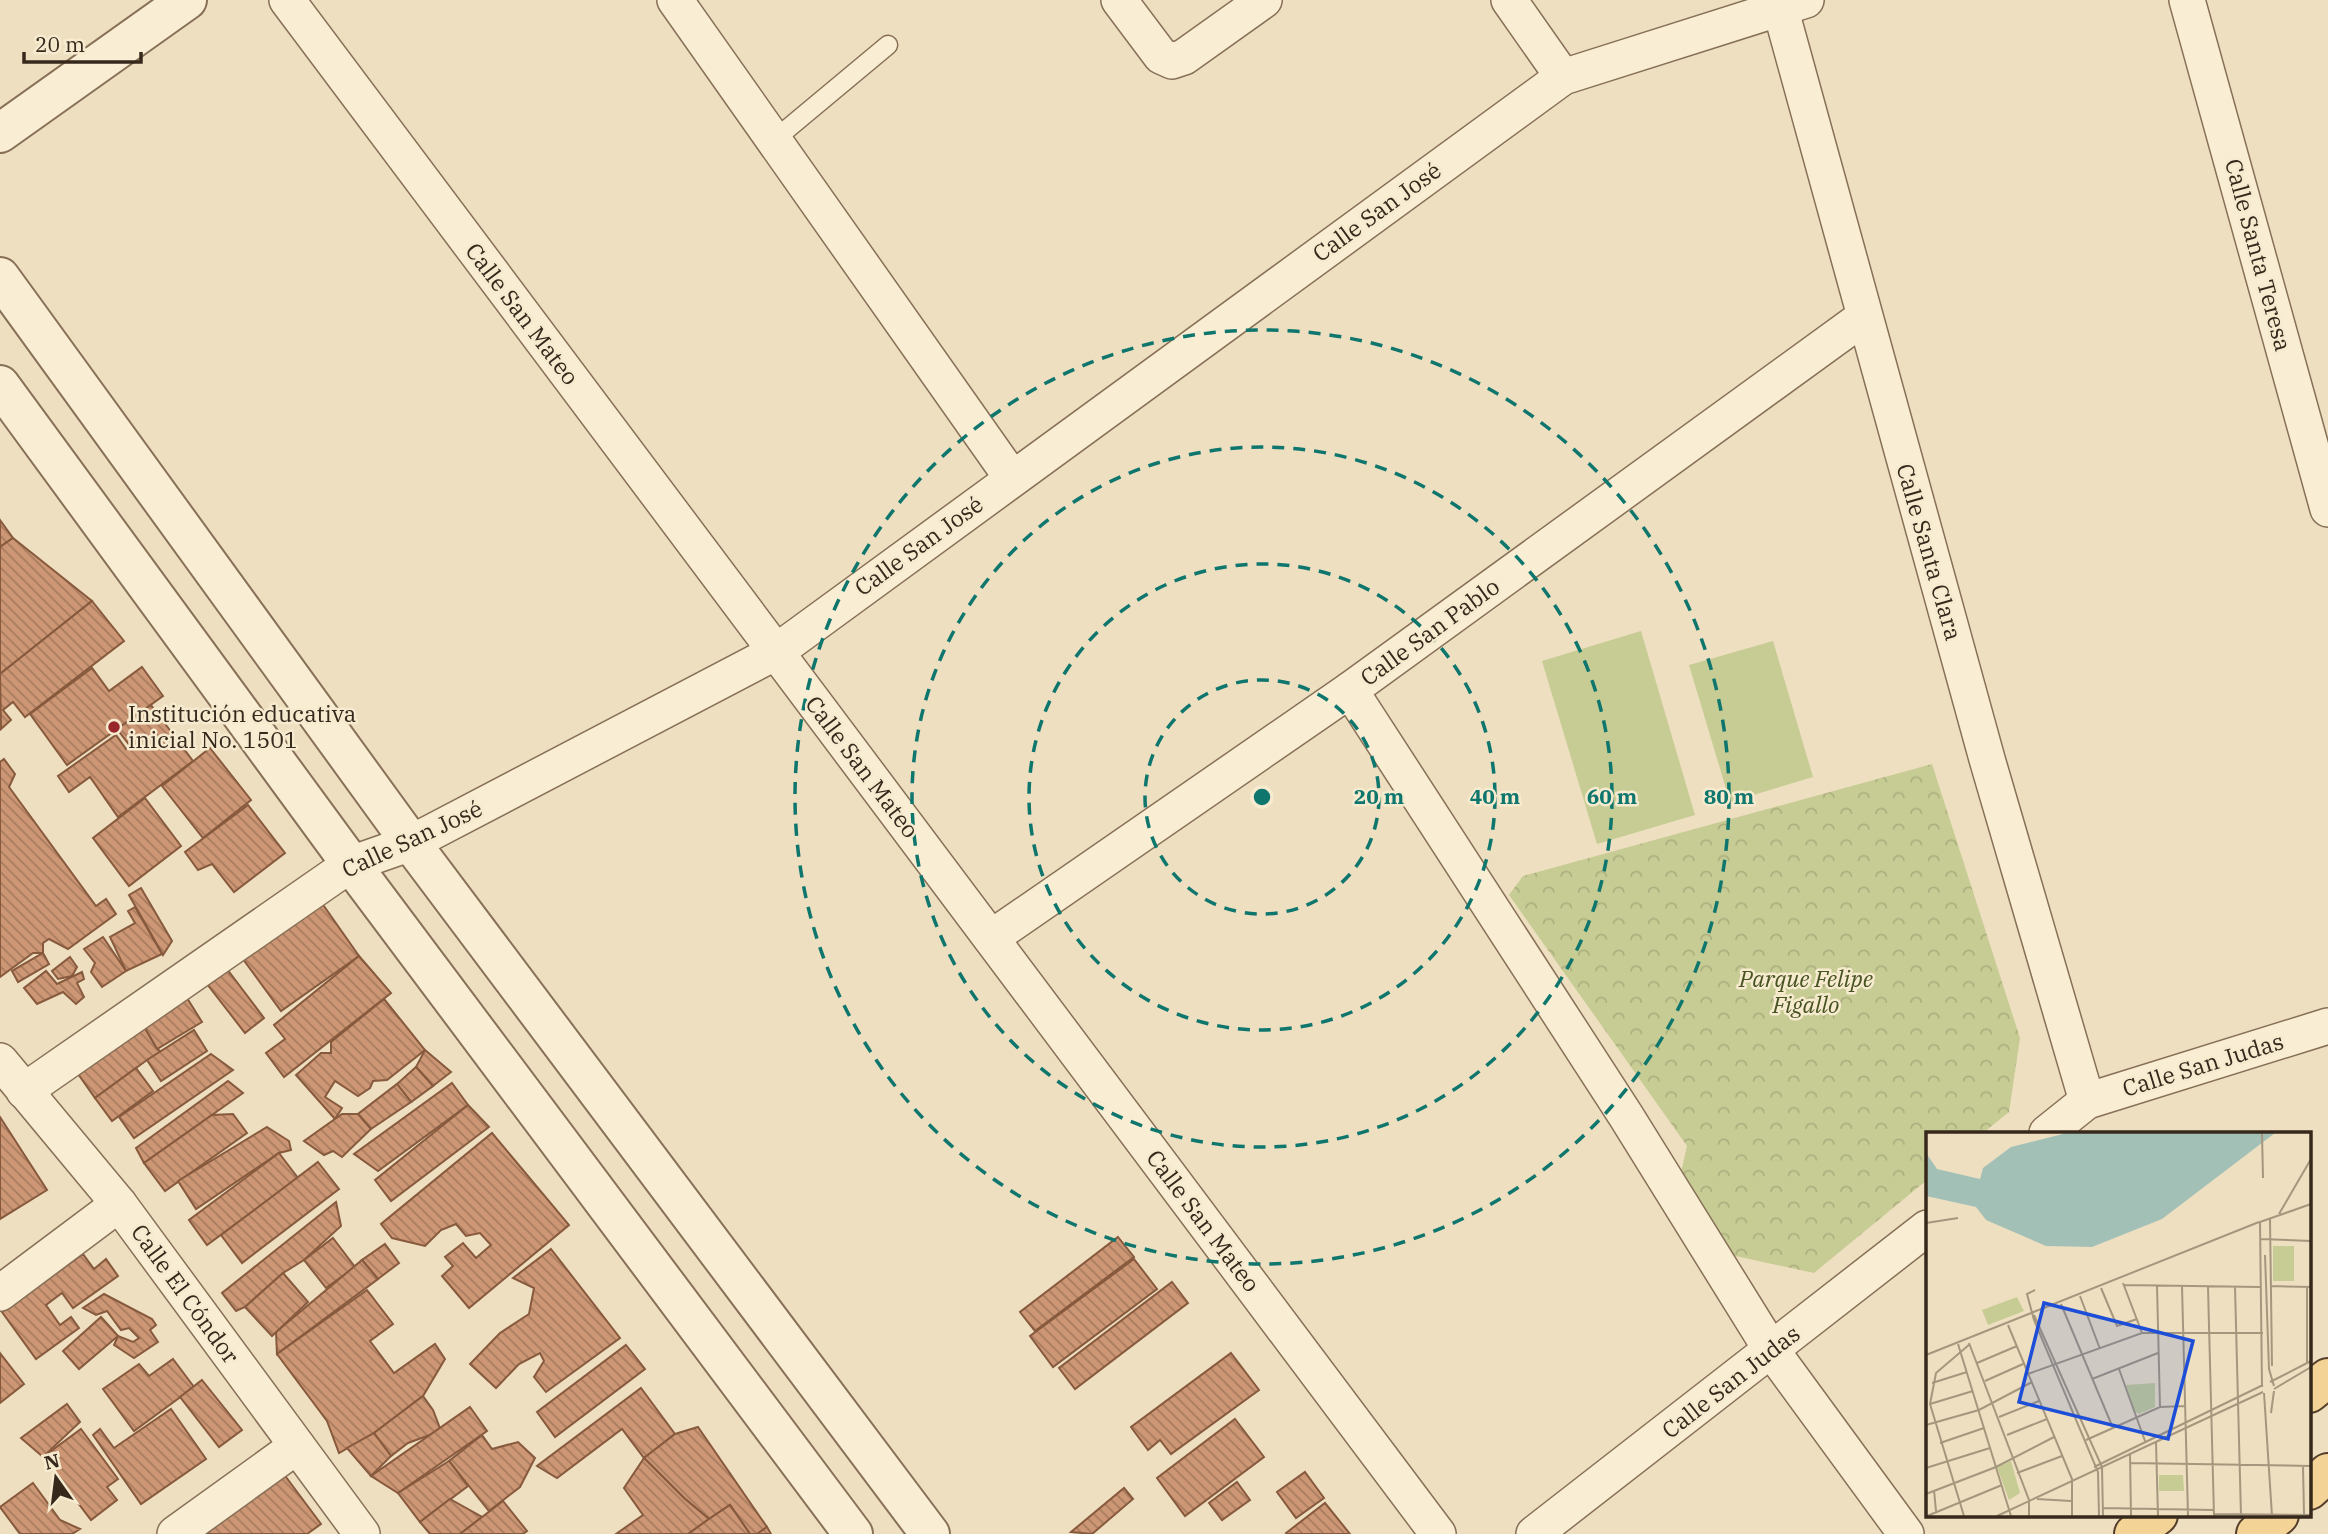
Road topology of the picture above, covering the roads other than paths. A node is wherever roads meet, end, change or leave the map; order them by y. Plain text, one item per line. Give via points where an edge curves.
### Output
1 (187, 0) edge
2 (287, 0) edge
3 (675, 0) edge
4 (1119, 0) edge
5 (1264, 0) edge
6 (1509, 0) edge
7 (2188, 0) edge
8 (1788, 2) edge
9 (888, 45) dead end
10 (1563, 77) junction
11 (0, 133) edge
12 (774, 140) junction
13 (0, 277) edge
14 (1864, 317) junction
15 (0, 385) edge
16 (1012, 478) junction
17 (2328, 509) edge
18 (776, 652) junction
19 (1350, 690) junction
20 (411, 843) junction
21 (351, 864) junction
22 (990, 938) junction
23 (2328, 1026) edge
24 (0, 1061) edge
25 (24, 1091) junction
26 (2087, 1101) junction
27 (2048, 1132) edge
28 (119, 1204) junction
29 (1926, 1229) edge
30 (0, 1293) edge
31 (1772, 1351) junction
32 (2328, 1378) edge
33 (2310, 1392) edge
34 (297, 1446) junction
35 (2328, 1474) edge
36 (2310, 1489) edge
37 (2157, 1516) edge
38 (2278, 1516) edge
39 (176, 1534) edge
40 (362, 1534) edge
41 (853, 1534) edge
42 (930, 1534) edge
43 (1438, 1534) edge
44 (1534, 1534) edge
45 (1906, 1534) edge
46 (2134, 1534) edge
47 (2256, 1534) edge

1 - 11 street
2 - 18 street, Calle San Mateo
3 - 12 street
4 - 5 street via 1161,56 1172,61
6 - 10 street
7 - 17 street, Calle Santa Teresa
8 - 10 street, Calle San José
8 - 14 street, Calle Santa Clara
9 - 12 lane
10 - 16 street, Calle San José
12 - 16 street
13 - 20 street
14 - 19 street, Calle San Pablo
14 - 26 street, Calle Santa Clara
15 - 21 street
16 - 18 street, Calle San José
18 - 20 street, Calle San José
18 - 22 street, Calle San Mateo
19 - 22 street, Calle San Pablo
19 - 31 street
20 - 21 street, Calle San José
20 - 42 street
21 - 25 street, Calle San José
21 - 41 street
22 - 43 street, Calle San Mateo
23 - 26 street, Calle San Judas
24 - 25 street, Calle El Cóndor
25 - 28 street, Calle El Cóndor
26 - 27 street, Calle San Judas
28 - 30 street
28 - 34 street, Calle El Cóndor
29 - 31 street, Calle San Judas
31 - 44 street, Calle San Judas
31 - 45 street
32 - 33 main road
34 - 39 street
34 - 40 street, Calle El Cóndor
35 - 36 main road
37 - 46 main road
38 - 47 main road

